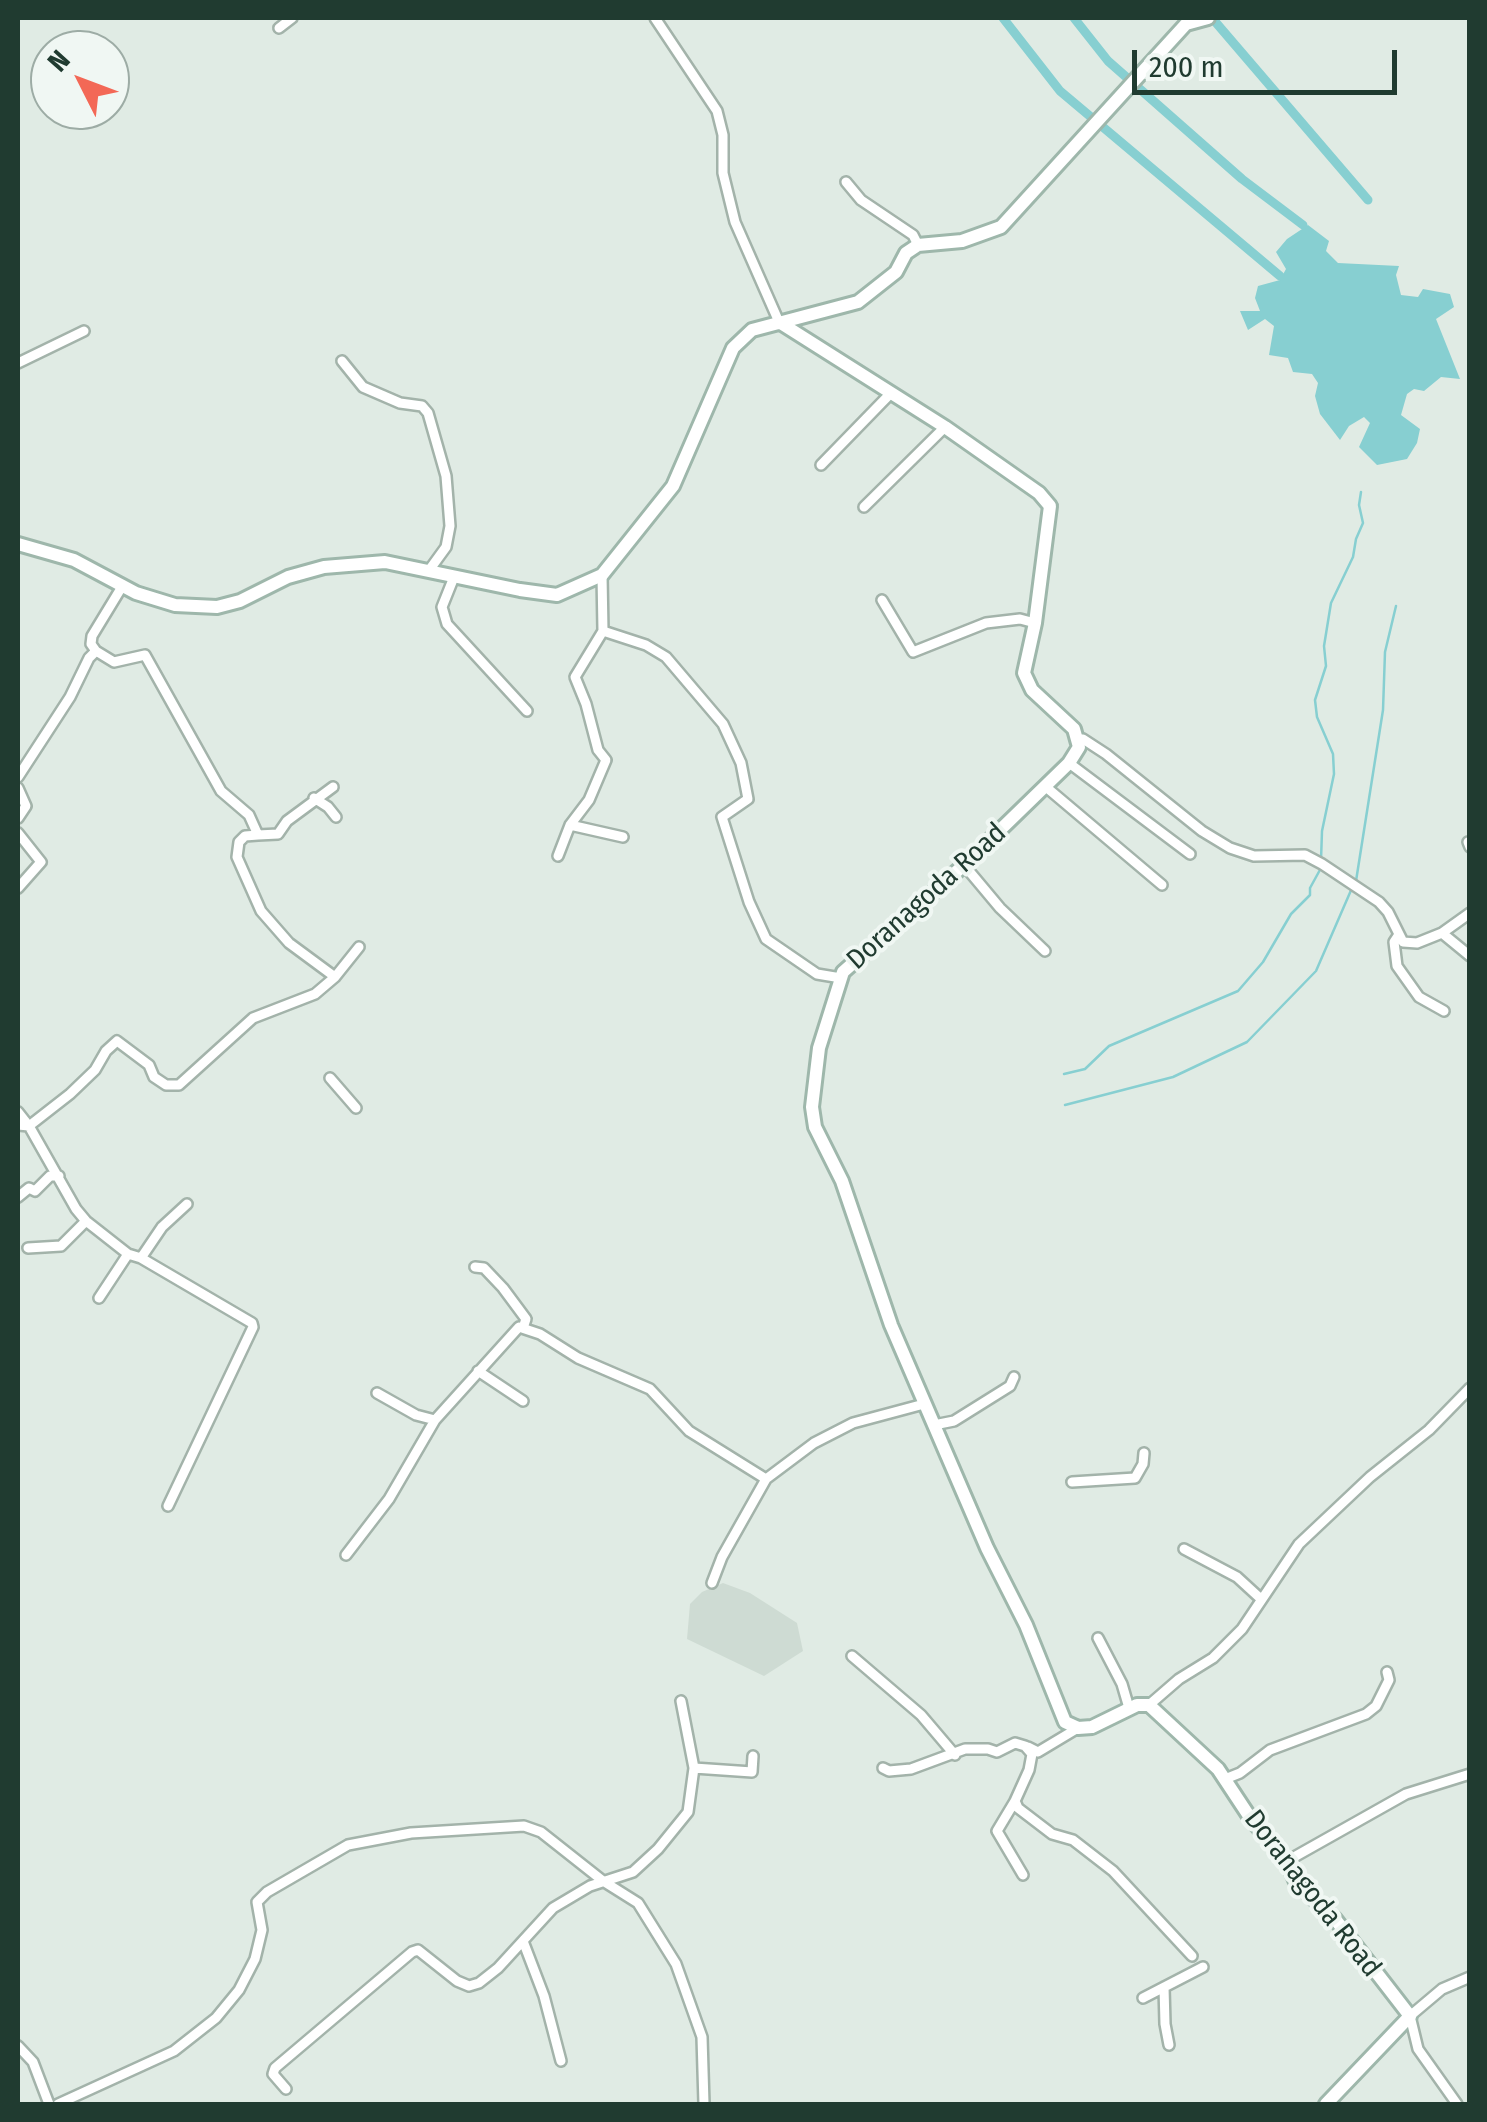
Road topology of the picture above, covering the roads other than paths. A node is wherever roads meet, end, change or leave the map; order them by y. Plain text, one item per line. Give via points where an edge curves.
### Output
1 (292, 18) edge
2 (655, 18) edge
3 (1208, 18) edge
4 (280, 28) dead end
5 (846, 182) dead end
6 (918, 245) junction
7 (779, 322) junction
8 (84, 331) dead end
9 (342, 360) dead end
10 (18, 363) edge
11 (891, 393) junction
12 (945, 428) junction
13 (822, 465) dead end
14 (864, 507) dead end
15 (18, 544) edge
16 (430, 570) junction
17 (602, 575) junction
18 (454, 577) junction
19 (123, 585) junction
20 (882, 600) dead end
21 (1035, 623) junction
22 (604, 632) junction
23 (96, 651) junction
24 (527, 711) dead end
25 (1077, 739) junction
26 (1069, 764) junction
27 (18, 777) edge
28 (334, 787) dead end
29 (1046, 787) junction
30 (18, 788) edge
31 (314, 798) junction
32 (336, 817) dead end
33 (18, 818) edge
34 (570, 824) junction
35 (18, 833) edge
36 (258, 834) junction
37 (623, 837) dead end
38 (1190, 854) dead end
39 (558, 856) dead end
40 (964, 865) junction
41 (1162, 885) dead end
42 (18, 888) edge
43 (1470, 913) edge
44 (1442, 932) junction
45 (1398, 936) junction
46 (359, 947) dead end
47 (1045, 952) dead end
48 (1470, 956) edge
49 (336, 977) junction
50 (840, 978) junction
51 (1444, 1011) dead end
52 (330, 1078) dead end
53 (356, 1108) dead end
54 (18, 1112) edge
55 (18, 1125) edge
56 (29, 1126) junction
57 (59, 1176) junction
58 (18, 1196) edge
59 (187, 1204) dead end
60 (86, 1220) junction
61 (28, 1248) dead end
62 (128, 1254) junction
63 (141, 1258) junction
64 (474, 1267) dead end
65 (99, 1298) dead end
66 (523, 1328) junction
67 (478, 1371) junction
68 (1014, 1377) dead end
69 (1470, 1388) edge
70 (377, 1393) dead end
71 (523, 1401) dead end
72 (924, 1404) junction
73 (436, 1420) junction
74 (934, 1425) junction
75 (1144, 1453) dead end
76 (766, 1479) junction
77 (1072, 1482) dead end
78 (168, 1506) dead end
79 (1184, 1549) dead end
80 (346, 1556) dead end
81 (712, 1582) dead end
82 (1261, 1599) junction
83 (1098, 1638) dead end
84 (852, 1656) dead end
85 (1387, 1672) dead end
86 (681, 1701) dead end
87 (1149, 1706) junction
88 (1129, 1708) junction
89 (1078, 1728) junction
90 (1026, 1746) junction
91 (955, 1755) junction
92 (754, 1756) dead end
93 (694, 1768) junction
94 (883, 1768) dead end
95 (1470, 1774) edge
96 (1225, 1778) junction
97 (1015, 1801) junction
98 (1287, 1861) junction
99 (1023, 1875) dead end
100 (604, 1881) junction
101 (523, 1942) junction
102 (1192, 1956) dead end
103 (1203, 1967) dead end
104 (1468, 1981) edge
105 (1164, 1986) junction
106 (1143, 1998) dead end
107 (1410, 2016) junction
108 (18, 2046) edge
109 (1169, 2046) dead end
110 (561, 2061) dead end
111 (286, 2090) dead end
112 (50, 2104) edge
113 (58, 2104) edge
114 (704, 2104) edge
115 (1326, 2104) edge
116 (1457, 2104) edge

1 - 4 street
2 - 7 street via 717,110 735,222
3 - 6 street via 1186,24 1001,227 962,241
5 - 6 street via 861,200 914,234
6 - 7 street via 858,302
7 - 11 street
7 - 17 street via 752,330 733,348 673,486
8 - 10 street
9 - 16 street via 363,387 428,413 446,476 450,526 446,547
11 - 12 street
11 - 13 street
12 - 14 street
12 - 21 street via 1050,506
15 - 19 street via 74,560
16 - 18 street
16 - 19 street via 385,562 324,567 217,606 175,605
17 - 18 street via 557,595
17 - 22 street
18 - 24 street via 442,607 447,624
19 - 23 street via 92,636
20 - 21 street via 912,652 986,623
21 - 25 street via 1024,673
22 - 34 street via 575,676 606,760
22 - 50 street via 666,657 723,724 748,798 722,817 766,939 816,974
23 - 27 street
23 - 36 street via 114,662 145,655 221,791 249,815
25 - 26 street, Doranagoda Road
25 - 45 street via 1230,848 1254,856 1305,855 1322,864 1378,902
26 - 29 street, Doranagoda Road
26 - 38 street
28 - 31 street
29 - 40 street, Doranagoda Road
29 - 41 street
30 - 33 street via 26,806
31 - 32 street
31 - 36 street via 278,834
34 - 37 street
34 - 39 street
35 - 42 street via 42,862
36 - 49 street via 239,842 237,857 261,911 289,943
40 - 47 street
40 - 50 street, Doranagoda Road
43 - 44 street
44 - 45 street via 1417,943
44 - 48 street
45 - 51 street via 1397,966 1419,997
46 - 49 street
49 - 56 street via 315,994 253,1018 179,1085 166,1086 117,1041 83,1082
50 - 72 street, Doranagoda Road via 818,1048 815,1127 842,1181
52 - 53 street
54 - 56 street
55 - 56 street
56 - 57 street
57 - 58 street
57 - 60 street
59 - 63 street
60 - 61 street via 62,1246
60 - 62 street
62 - 63 street
62 - 65 street
63 - 78 street via 253,1328
64 - 66 street via 484,1268 503,1288 526,1319
66 - 67 street
66 - 76 street via 650,1389 690,1431
67 - 71 street
67 - 73 street
68 - 74 street via 954,1421
69 - 82 street via 1300,1544
70 - 73 street
72 - 74 street, Doranagoda Road
72 - 76 street via 814,1442
73 - 80 street
74 - 89 street, Doranagoda Road via 1055,1702 1065,1722
75 - 77 street via 1135,1478
76 - 81 street
79 - 82 street via 1237,1577
82 - 87 street via 1214,1658
83 - 88 street
84 - 91 street via 921,1715
85 - 96 street via 1376,1706 1366,1714 1270,1750
86 - 93 street
87 - 88 street
87 - 96 street, Doranagoda Road
88 - 89 street
89 - 90 street via 1038,1752
90 - 91 street
90 - 97 street via 1029,1770
91 - 94 street via 911,1769
92 - 93 street via 752,1772
93 - 100 street via 688,1812 658,1850 633,1872
95 - 98 street via 1406,1794
96 - 98 street, Doranagoda Road
97 - 99 street via 996,1831
97 - 102 street via 1052,1834 1074,1840 1113,1871
98 - 107 street, Doranagoda Road via 1296,1882 1335,1920
100 - 101 street via 553,1908
100 - 113 street via 524,1826 411,1833 348,1845 257,1902 262,1930 255,1959 239,1990 204,2027 174,2051
100 - 114 street via 638,1903 676,1964 702,2037
101 - 110 street
101 - 111 street via 469,1986 412,1952 275,2068
103 - 105 street
104 - 107 street via 1442,1989
105 - 106 street
105 - 109 street
107 - 115 street
107 - 116 street via 1418,2048
108 - 112 street via 34,2062

